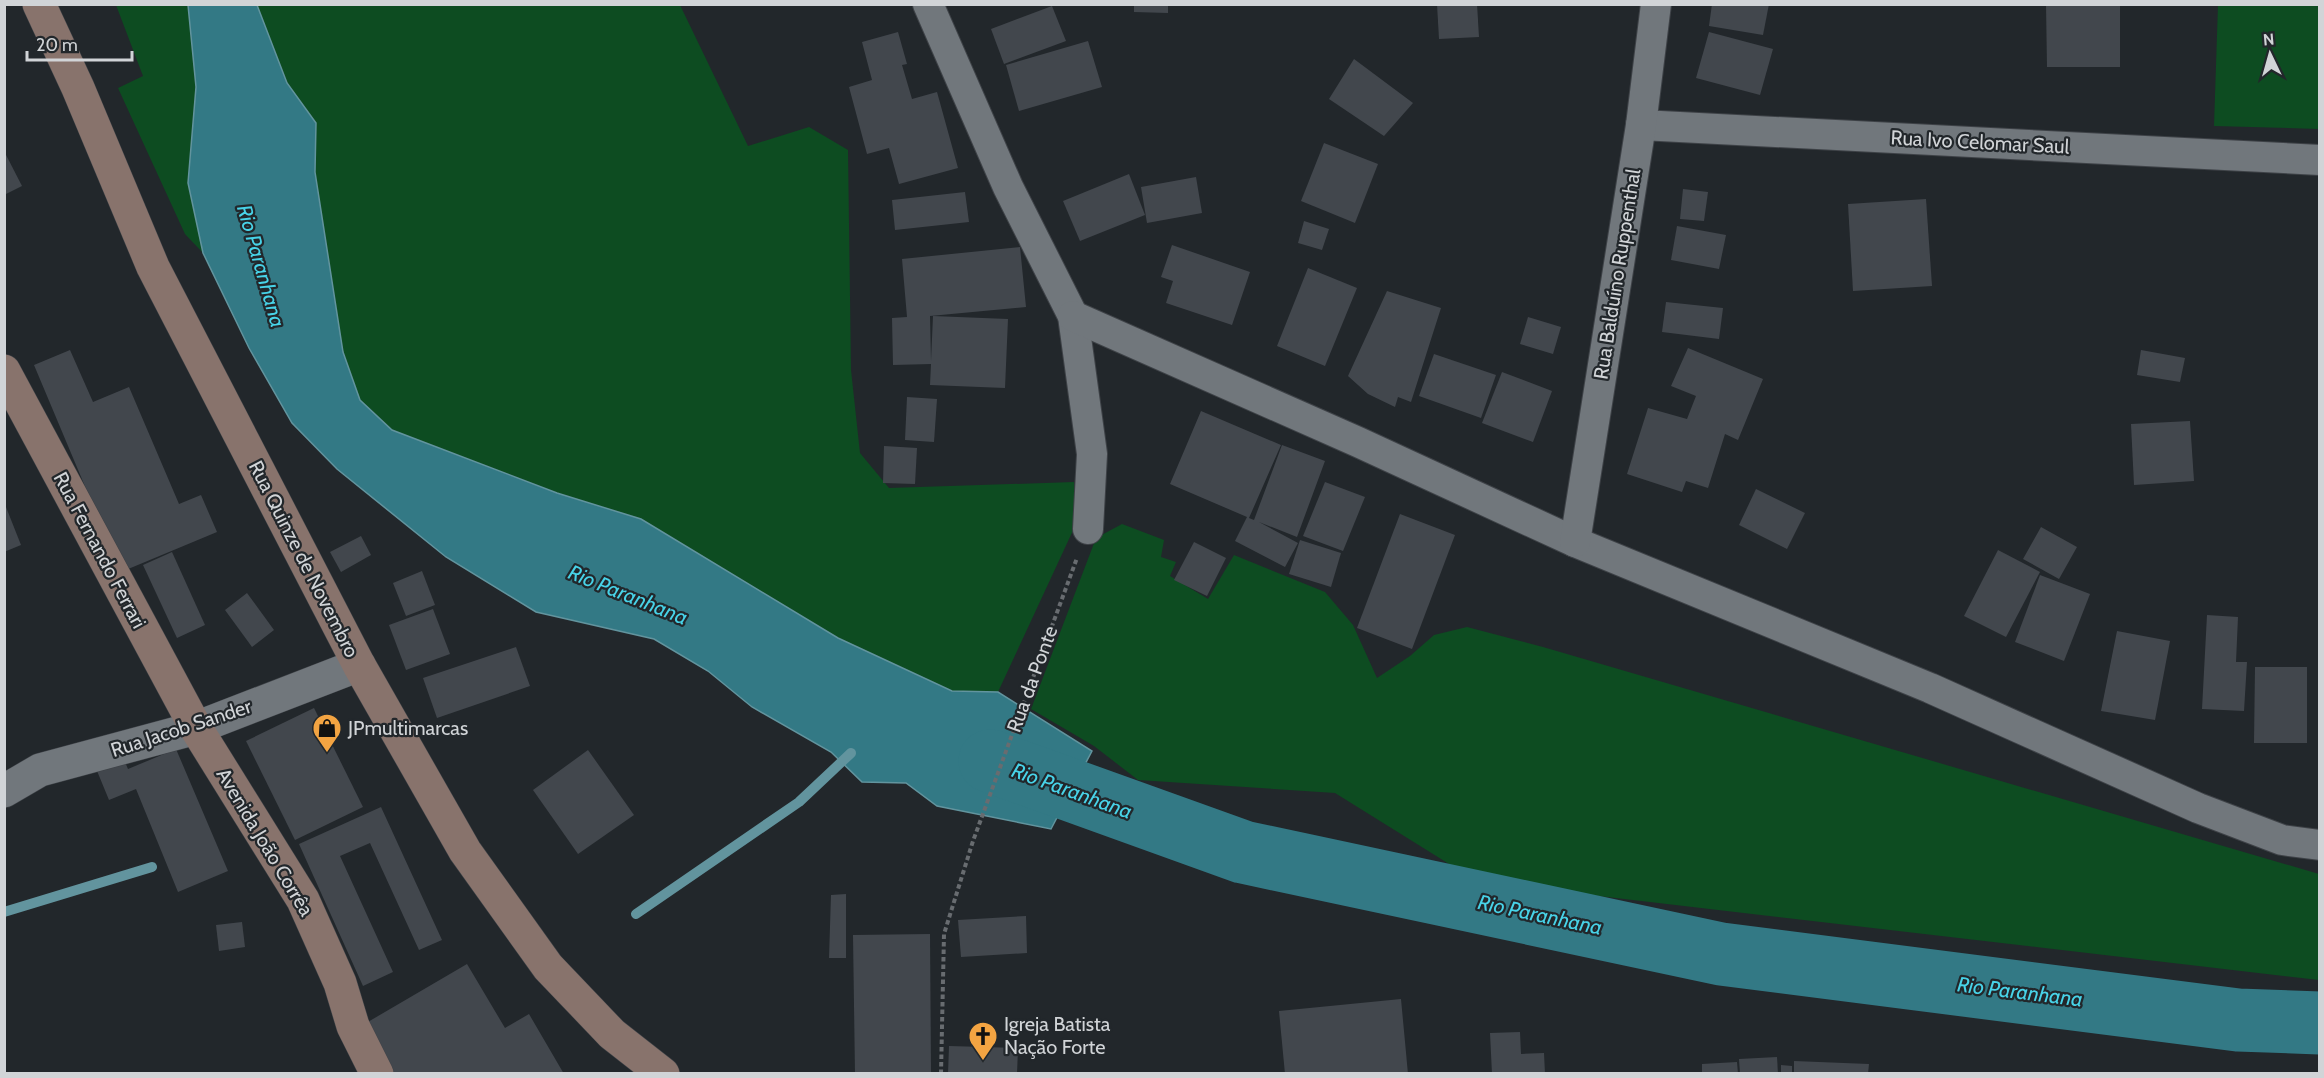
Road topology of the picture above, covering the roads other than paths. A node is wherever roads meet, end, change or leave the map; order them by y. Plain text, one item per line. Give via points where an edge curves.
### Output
1 (39, 4) edge
2 (928, 4) edge
3 (1656, 4) edge
4 (1641, 125) junction
5 (2319, 160) edge
6 (1073, 316) junction
7 (4, 372) edge
8 (1088, 529) road end
9 (1575, 543) junction
10 (359, 665) junction
11 (196, 728) junction
12 (4, 791) edge
13 (2319, 845) edge
14 (352, 1026) junction
15 (664, 1070) edge
16 (351, 1074) edge
17 (377, 1074) edge

1 - 10 main road, Rua Quinze de Novembro via 153,267
2 - 6 street via 1008,187
3 - 4 street, Rua Balduíno Ruppenthal
4 - 5 street, Rua Ivo Celomar Saul
4 - 9 street, Rua Balduíno Ruppenthal
6 - 8 street via 1092,454
6 - 9 street
7 - 11 main road, Rua Fernando Ferrari
9 - 13 street via 1930,688 2198,808 2282,840
10 - 11 street, Rua Jacob Sander
10 - 15 main road, Rua Quinze de Novembro via 465,851 548,967 612,1034
11 - 12 street, Rua Jacob Sander via 40,770
11 - 14 main road, Avenida João Corrêa via 303,900 340,983
14 - 16 main road, Avenida João Corrêa
14 - 17 main road, Avenida João Corrêa

